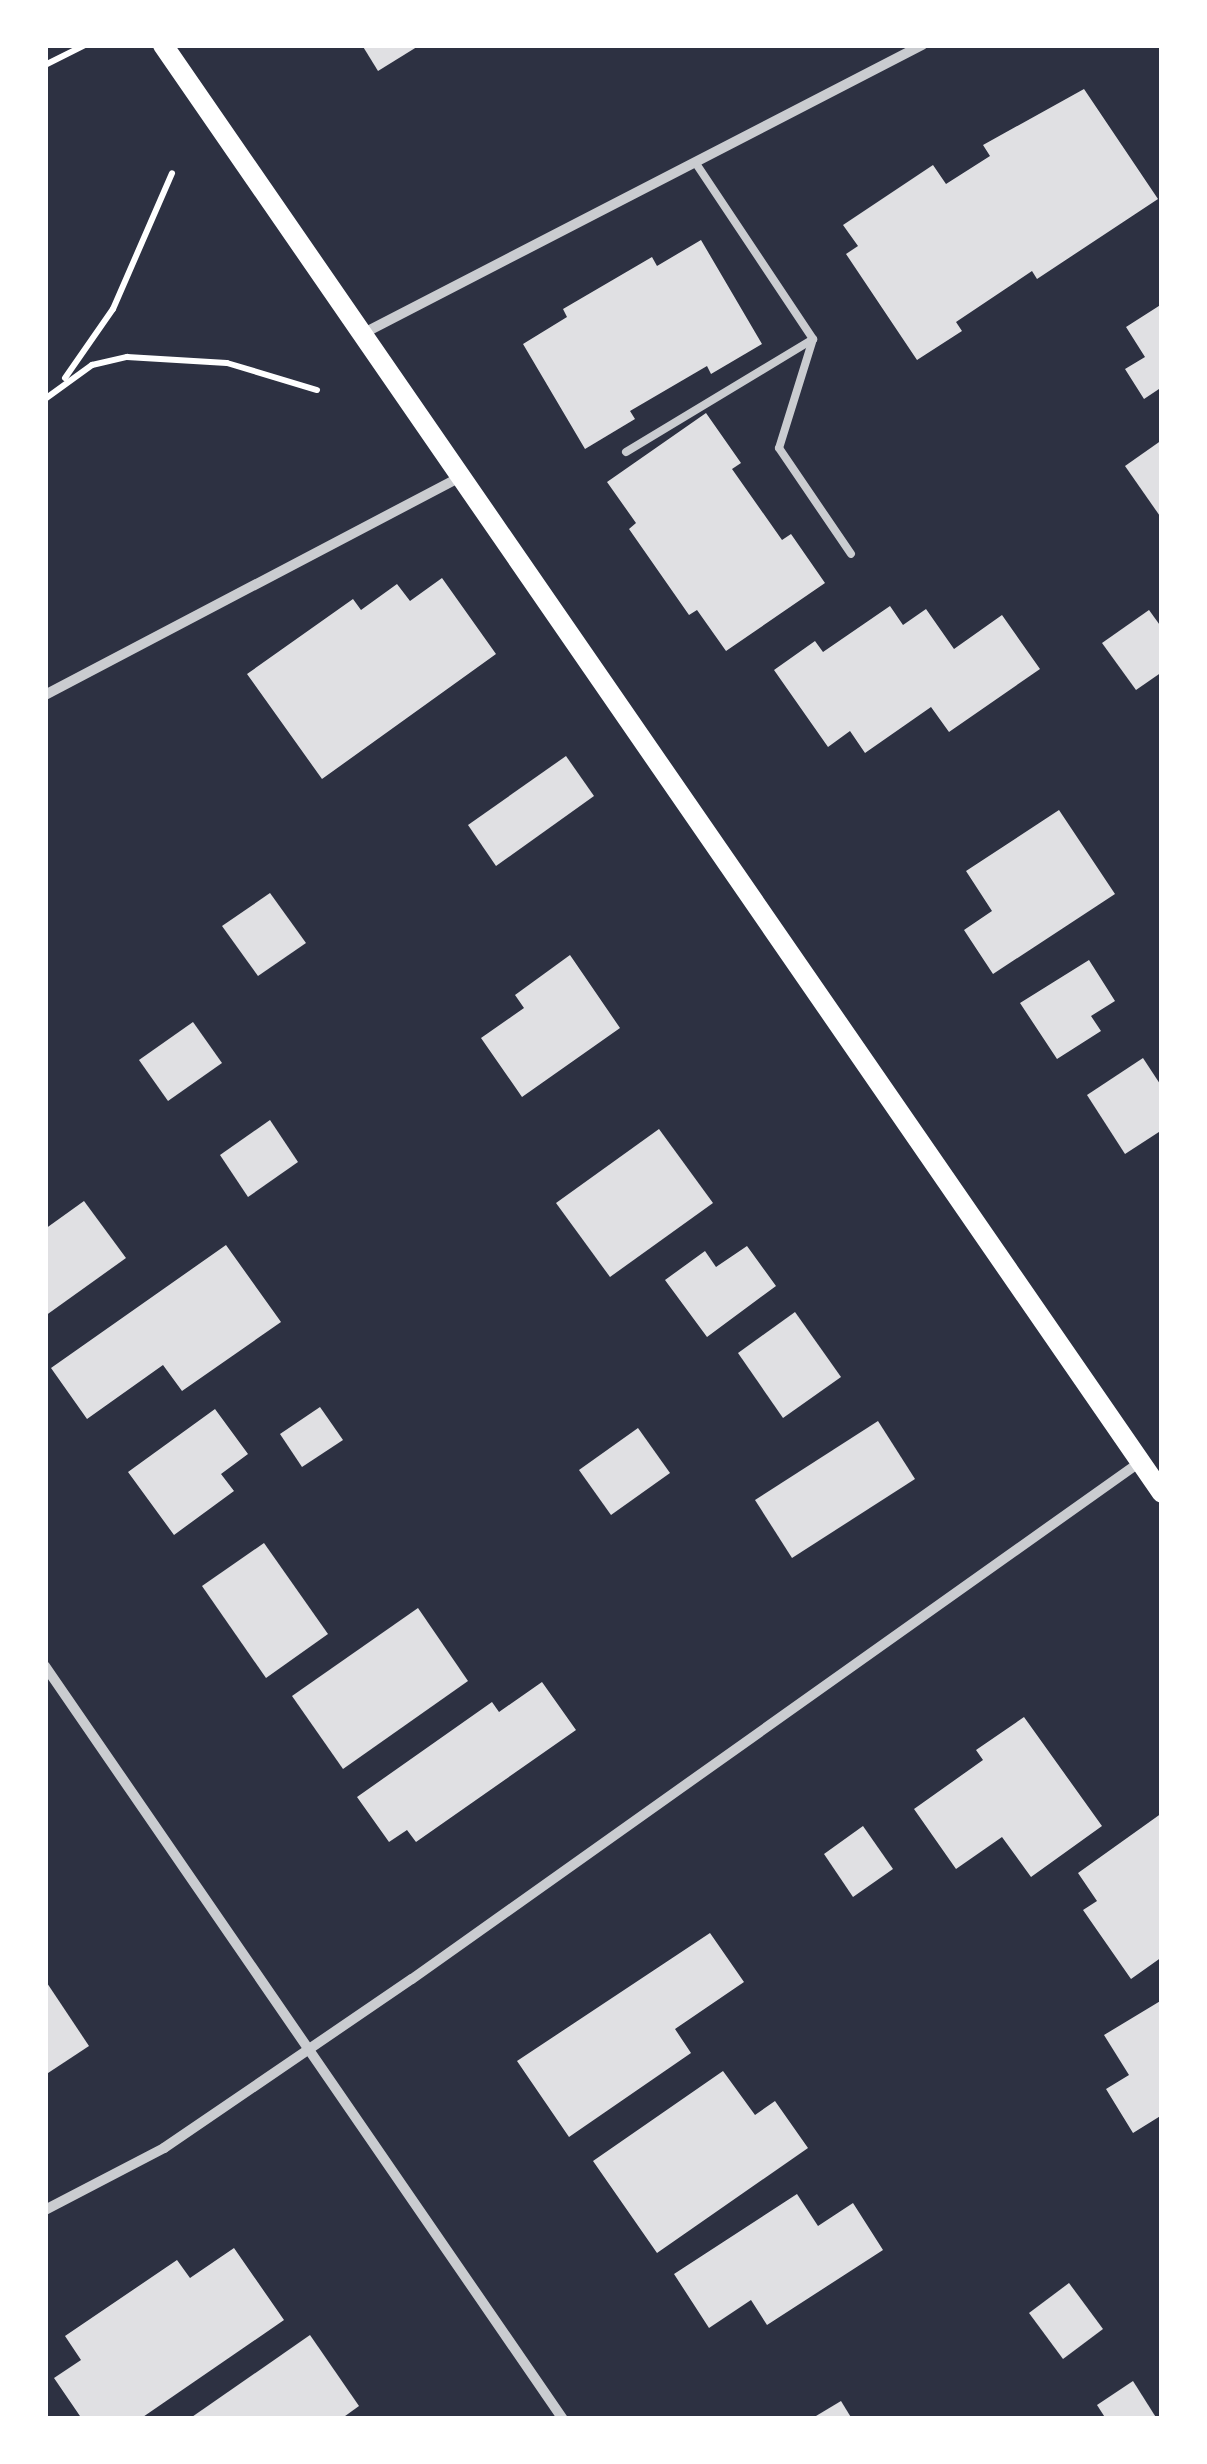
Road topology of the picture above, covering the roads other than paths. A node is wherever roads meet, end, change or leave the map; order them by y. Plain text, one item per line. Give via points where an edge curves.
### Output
1 (163, 45) edge
2 (922, 45) edge
3 (695, 162) junction
4 (366, 332) junction
5 (813, 339) junction
6 (626, 452) dead end
7 (464, 475) junction
8 (851, 554) dead end
9 (45, 694) edge
10 (1141, 1462) junction
11 (1162, 1492) edge
12 (45, 1666) edge
13 (309, 2049) junction
14 (45, 2210) edge
15 (563, 2419) edge

1 - 4 main road
2 - 3 street
3 - 4 street
3 - 5 lane
4 - 7 main road
5 - 6 lane
5 - 8 lane via 779,448
7 - 9 street
7 - 10 main road
10 - 11 main road
10 - 13 street
12 - 13 street
13 - 14 street via 164,2148
13 - 15 street

